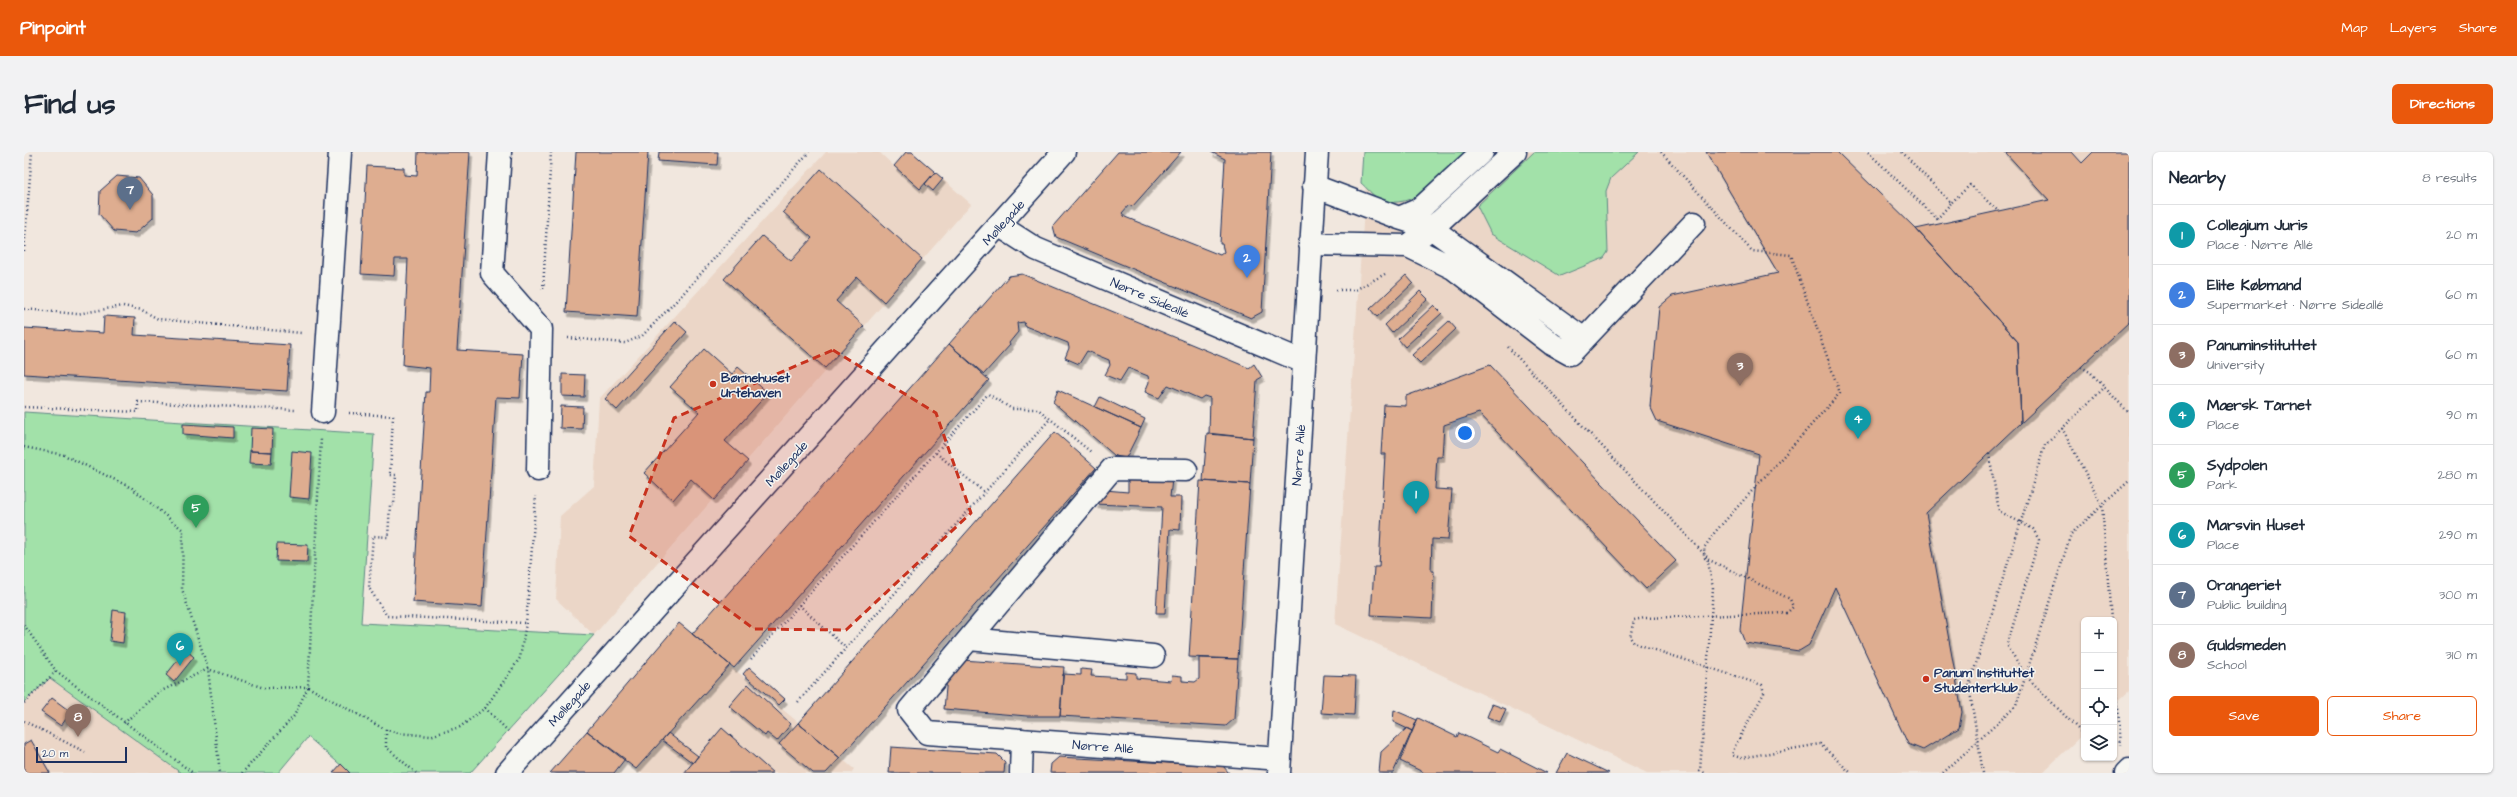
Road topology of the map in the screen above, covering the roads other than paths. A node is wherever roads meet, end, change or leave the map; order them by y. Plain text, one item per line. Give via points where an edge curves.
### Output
1 (340, 152) edge
2 (500, 152) edge
3 (1064, 152) edge
4 (1317, 152) edge
5 (1482, 152) edge
6 (1515, 152) edge
7 (1314, 186) junction
8 (1399, 218) junction
9 (1694, 223) dead end
10 (1000, 226) junction
11 (1431, 228) junction
12 (1310, 244) junction
13 (1408, 246) junction
14 (1577, 346) junction
15 (1304, 362) junction
16 (323, 412) road end
17 (538, 470) road end
18 (1186, 470) dead end
19 (969, 638) junction
20 (1153, 656) dead end
21 (1022, 740) junction
22 (2125, 761) edge
23 (1279, 766) edge
24 (507, 773) edge
25 (1021, 773) edge
26 (2126, 773) edge

1 - 16 street
2 - 17 street via 492,273 540,332
3 - 10 street, Møllegade
4 - 7 street, Nørre Allé
5 - 8 street via 1420,210
6 - 11 street
7 - 8 street
7 - 12 street, Nørre Allé
8 - 11 street
9 - 14 street
10 - 15 street, Nørre Sideallé via 1036,249
10 - 24 street, Møllegade
11 - 13 street
11 - 14 street
12 - 13 street
12 - 15 street, Nørre Allé
13 - 14 street via 1453,268 1552,344
15 - 23 street, Nørre Allé
18 - 19 street via 1112,469
19 - 20 street
19 - 21 street, Nørre Allé via 909,710 927,733
21 - 23 street, Nørre Allé
21 - 25 street
22 - 26 street

